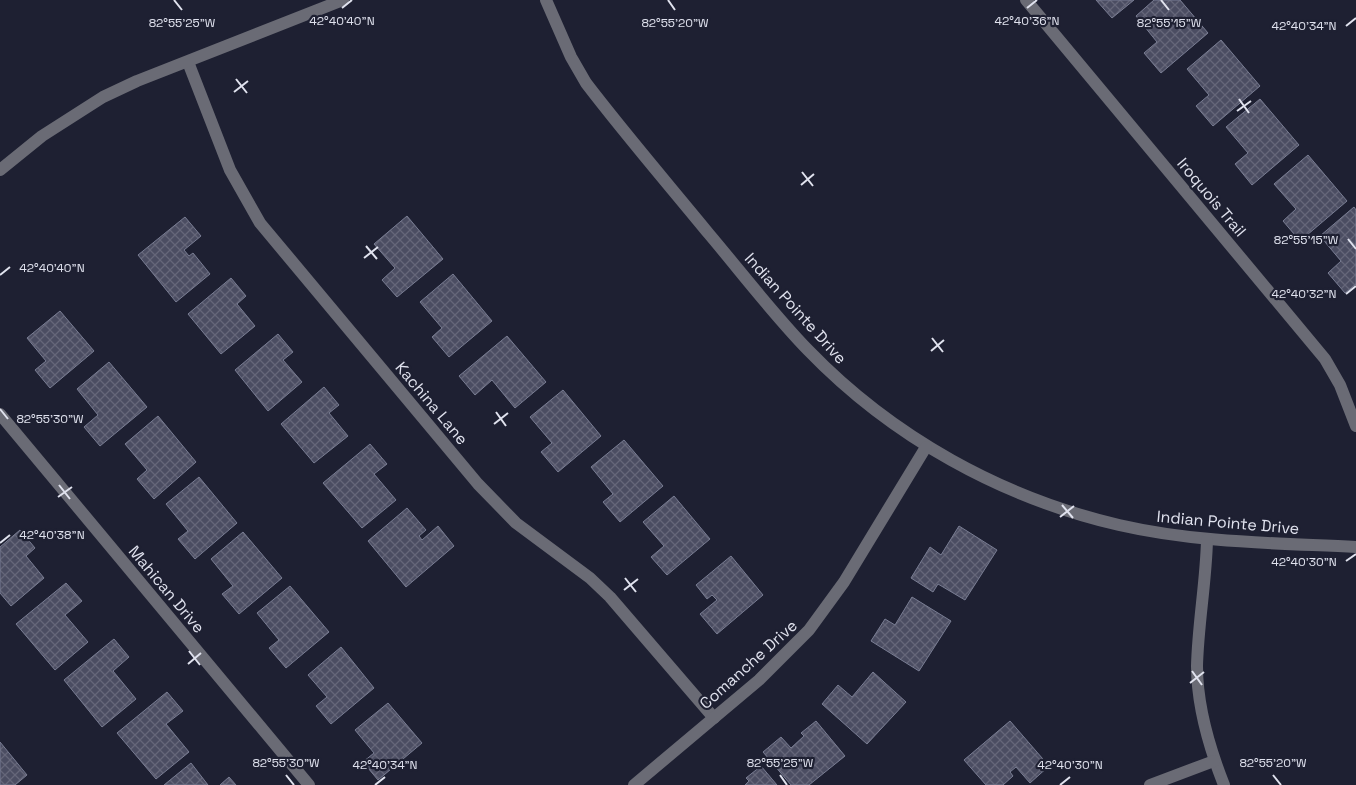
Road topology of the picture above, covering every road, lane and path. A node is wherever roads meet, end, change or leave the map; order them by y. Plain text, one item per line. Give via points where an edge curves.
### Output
1 (344, 0) edge
2 (546, 0) edge
3 (1026, 0) edge
4 (188, 62) junction
5 (0, 170) edge
6 (0, 414) edge
7 (1356, 426) edge
8 (926, 447) junction
9 (1207, 540) junction
10 (1356, 547) edge
11 (714, 718) junction
12 (1214, 761) junction
13 (309, 785) edge
14 (634, 785) edge
15 (1150, 785) edge
16 (1224, 785) edge

1 - 4 street
2 - 8 street, Indian Pointe Drive via 586,83 749,282 835,377
3 - 7 street, Iroquois Trail via 1325,359 1340,385
4 - 5 street via 103,97 42,136
4 - 11 street, Kachina Lane via 230,170 260,223 489,496 516,523 610,596
6 - 13 street, Mahican Drive
8 - 9 street, Indian Pointe Drive via 1043,504 1118,525
8 - 11 street, Comanche Drive via 844,582 809,630 759,680
9 - 10 street, Indian Pointe Drive
9 - 12 street via 1197,665 1203,718
11 - 14 street, Comanche Drive
12 - 15 street
12 - 16 street

